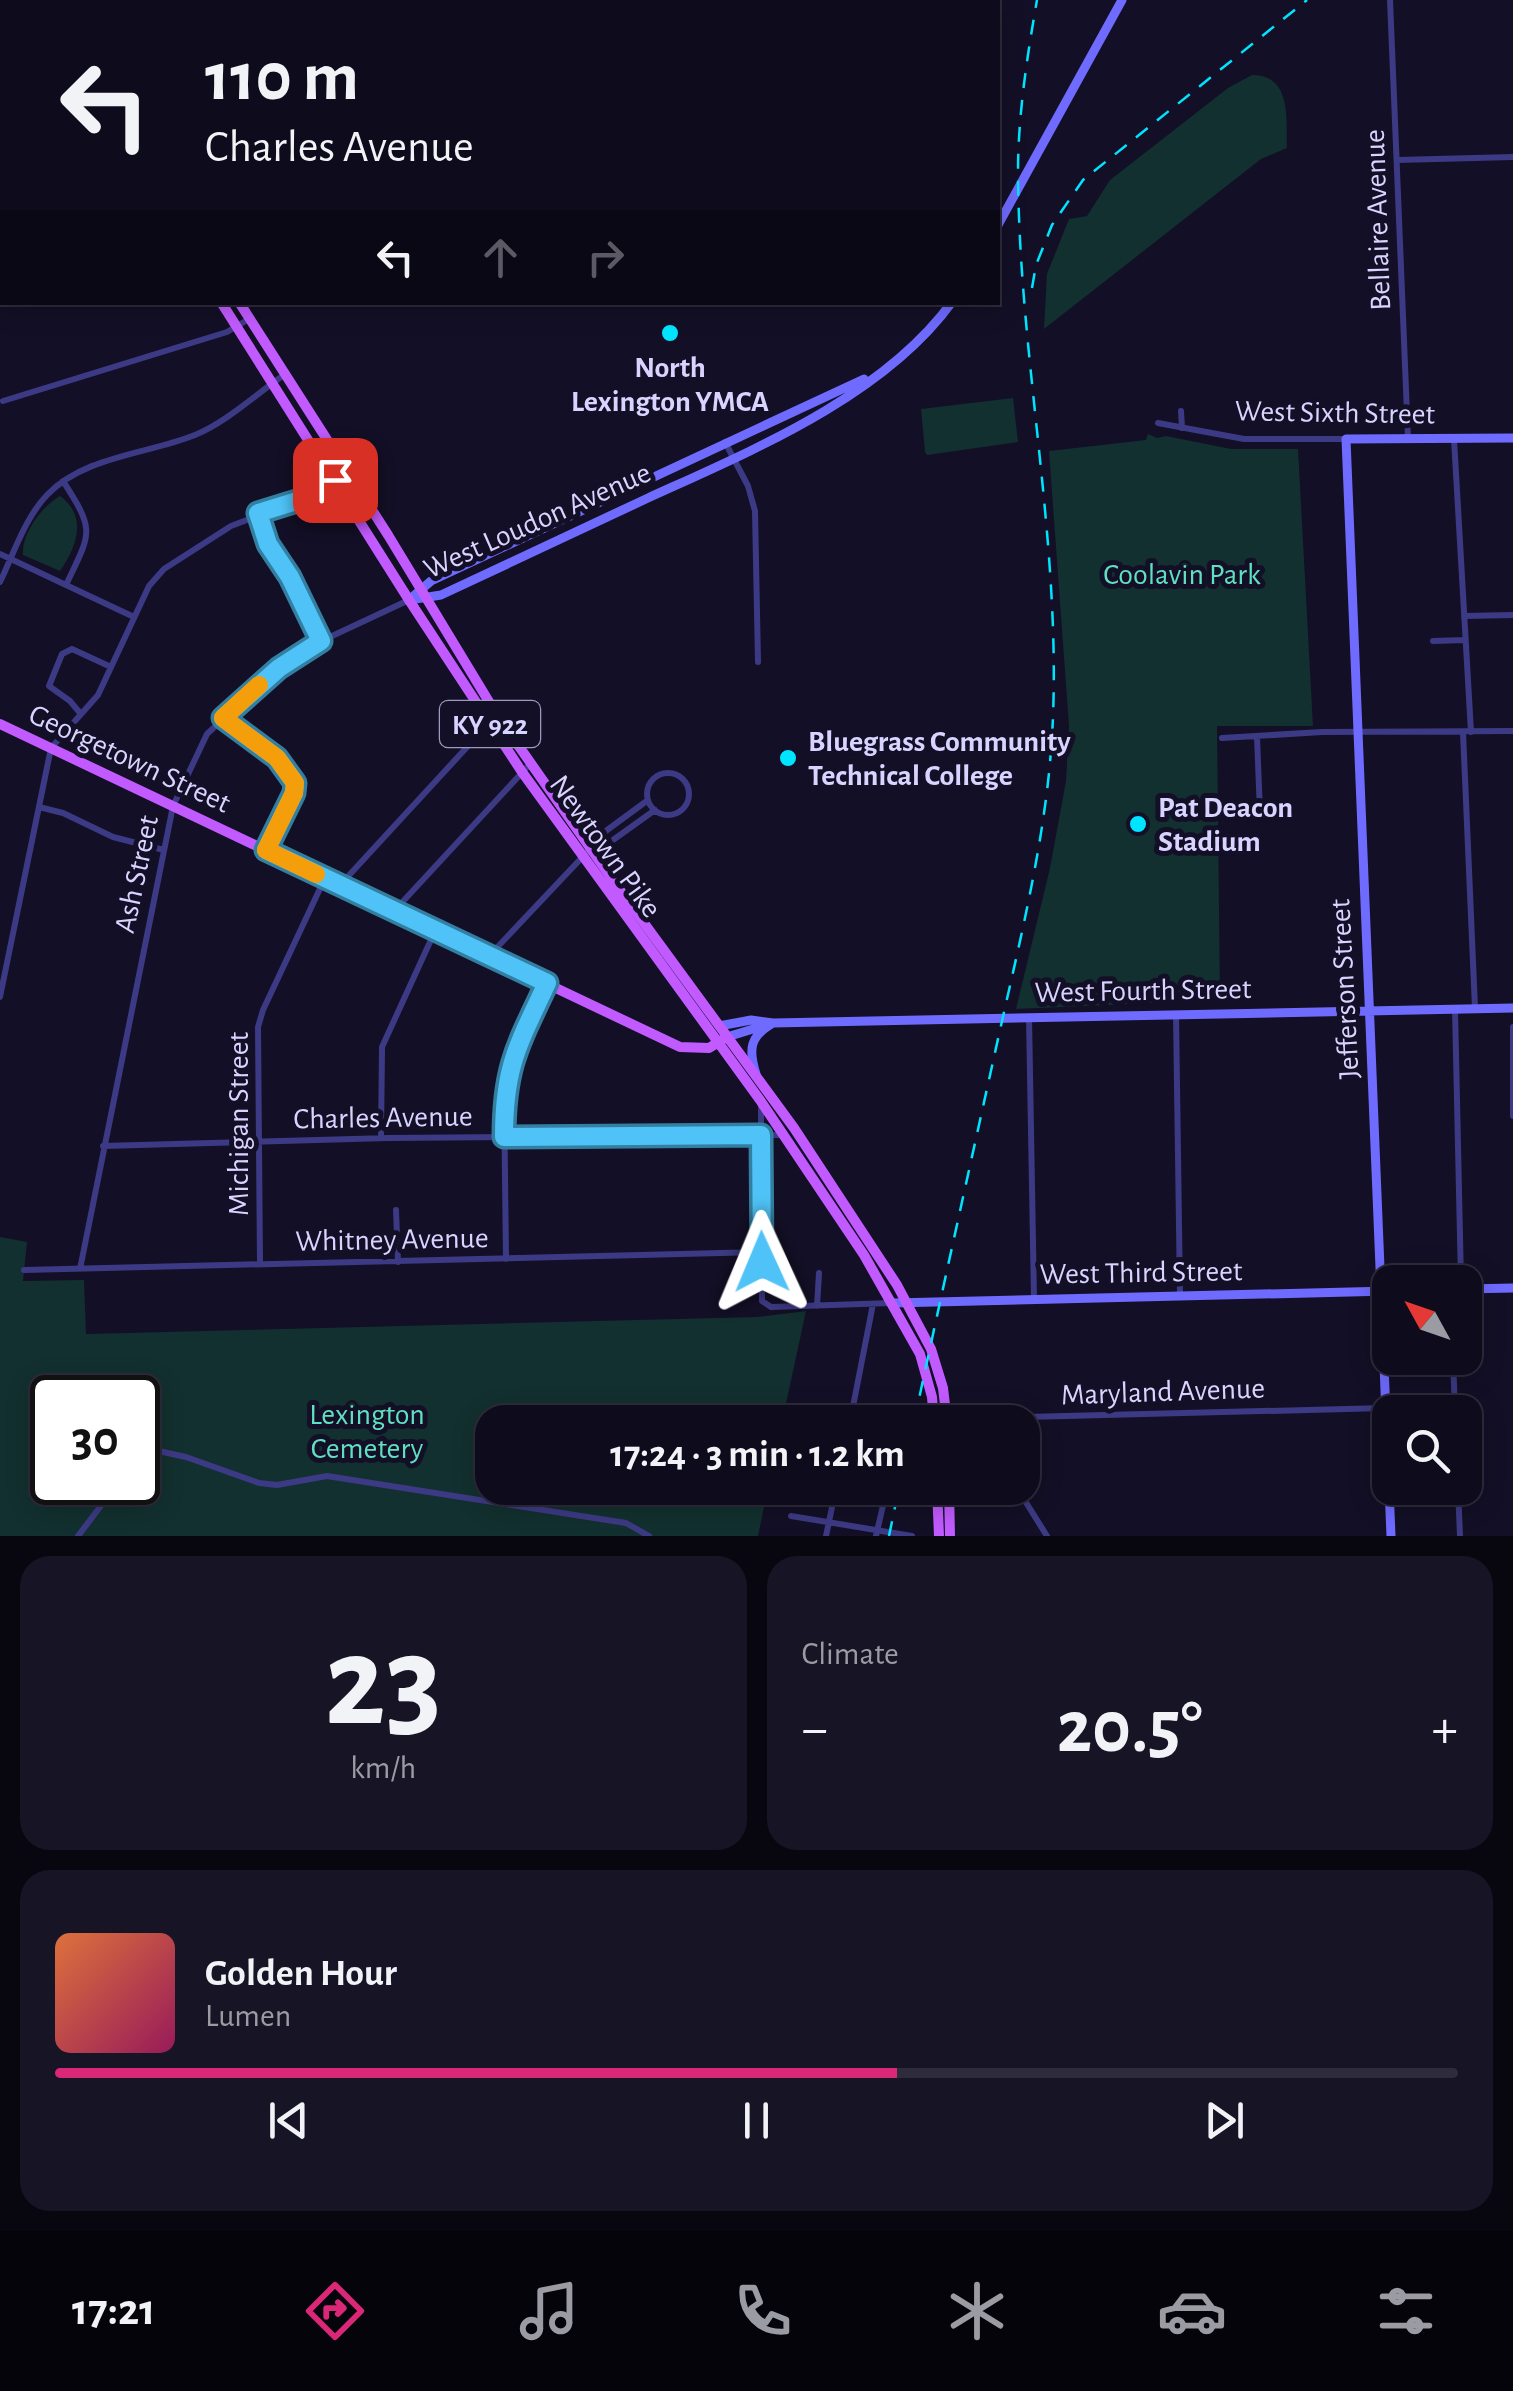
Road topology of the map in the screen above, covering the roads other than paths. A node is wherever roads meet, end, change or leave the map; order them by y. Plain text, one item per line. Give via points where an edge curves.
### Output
1 (1122, 0) edge
2 (1390, 0) edge
3 (1513, 157) edge
4 (1397, 160) junction
5 (1000, 221) edge
6 (223, 305) edge
7 (241, 305) edge
8 (949, 305) edge
9 (250, 319) junction
10 (237, 328) junction
11 (880, 372) junction
12 (285, 374) junction
13 (272, 384) junction
14 (3, 402) dead end
15 (1181, 410) dead end
16 (1158, 423) dead end
17 (1182, 428) junction
18 (1408, 438) junction
19 (1454, 438) junction
20 (1513, 438) edge
21 (1346, 439) junction
22 (725, 442) junction
23 (733, 459) junction
24 (335, 480) junction
25 (63, 481) junction
26 (258, 513) junction
27 (0, 554) edge
28 (11, 559) junction
29 (0, 582) edge
30 (66, 585) junction
31 (424, 594) junction
32 (409, 600) junction
33 (1513, 615) edge
34 (1464, 616) junction
35 (134, 617) junction
36 (1466, 640) junction
37 (321, 641) junction
38 (1433, 641) dead end
39 (758, 662) dead end
40 (111, 667) junction
41 (80, 713) junction
42 (223, 718) junction
43 (493, 719) junction
44 (0, 724) edge
45 (1513, 731) edge
46 (1356, 732) junction
47 (1467, 732) junction
48 (1258, 737) junction
49 (1222, 738) dead end
50 (51, 748) junction
51 (526, 768) junction
52 (648, 800) junction
53 (173, 806) junction
54 (39, 807) junction
55 (655, 810) junction
56 (1260, 814) dead end
57 (164, 850) junction
58 (266, 850) junction
59 (586, 853) junction
60 (325, 878) junction
61 (340, 886) junction
62 (395, 910) junction
63 (436, 930) junction
64 (489, 956) junction
65 (547, 983) junction
66 (0, 997) edge
67 (1454, 1008) junction
68 (1475, 1008) junction
69 (1513, 1008) edge
70 (1369, 1010) junction
71 (1176, 1014) junction
72 (1029, 1018) junction
73 (773, 1023) junction
74 (719, 1026) junction
75 (1513, 1028) edge
76 (722, 1040) junction
77 (758, 1078) junction
78 (1513, 1094) edge
79 (760, 1100) junction
80 (1513, 1116) edge
81 (784, 1134) junction
82 (761, 1135) junction
83 (504, 1137) junction
84 (381, 1138) junction
85 (259, 1143) junction
86 (103, 1146) junction
87 (396, 1210) dead end
88 (762, 1252) junction
89 (506, 1259) junction
90 (398, 1262) junction
91 (260, 1264) junction
92 (1384, 1265) edge
93 (1461, 1265) edge
94 (80, 1269) junction
95 (24, 1270) dead end
96 (819, 1273) dead end
97 (1513, 1288) edge
98 (1482, 1289) edge
99 (1372, 1291) edge
100 (1180, 1296) junction
101 (1034, 1299) junction
102 (908, 1302) junction
103 (893, 1303) junction
104 (874, 1304) junction
105 (817, 1306) junction
106 (945, 1404) edge
107 (853, 1405) edge
108 (931, 1405) edge
109 (1372, 1408) edge
110 (1040, 1419) edge
111 (160, 1451) edge
112 (102, 1505) edge
113 (833, 1505) edge
114 (883, 1505) edge
115 (938, 1505) edge
116 (949, 1505) edge
117 (1028, 1505) edge
118 (1390, 1505) edge
119 (1459, 1505) edge
120 (792, 1516) dead end
121 (830, 1520) junction
122 (876, 1533) edge
123 (78, 1536) edge
124 (650, 1536) edge
125 (826, 1536) edge
126 (908, 1536) edge
127 (939, 1536) edge
128 (950, 1536) edge
129 (1048, 1536) edge
130 (1391, 1536) edge
131 (1460, 1536) edge

1 - 5 main road
2 - 4 street, Bellaire Avenue
3 - 4 street
4 - 18 street, Bellaire Avenue
6 - 10 main road, Newtown Pike / KY 922
7 - 9 main road, Newtown Pike / KY 922
8 - 11 main road, West Loudon Avenue
9 - 10 street
9 - 12 main road, Newtown Pike / KY 922
10 - 13 main road, Newtown Pike / KY 922
10 - 14 street
11 - 22 main road, West Loudon Avenue
11 - 23 main road, West Loudon Avenue via 821,414
12 - 13 street
12 - 31 main road, Newtown Pike / KY 922
13 - 24 main road, Newtown Pike / KY 922
13 - 25 street via 203,432
15 - 17 street
16 - 17 street, West Sixth Street
17 - 21 street, West Sixth Street via 1244,438
18 - 19 main road, West Sixth Street
18 - 21 main road, West Sixth Street
19 - 20 main road, West Sixth Street
19 - 34 street
21 - 46 main road, Jefferson Street
22 - 23 street
22 - 31 main road, West Loudon Avenue via 432,580
23 - 31 main road, West Loudon Avenue via 441,595
23 - 39 street via 755,511
24 - 26 street
24 - 32 main road, Newtown Pike / KY 922
25 - 28 street via 38,505
25 - 30 street via 84,513 88,534
26 - 35 street via 164,570
26 - 37 street
27 - 28 street
28 - 29 street
28 - 30 street
30 - 35 street
31 - 32 main road, West Loudon Avenue
31 - 43 main road, Newtown Pike / KY 922
32 - 37 street, Ash Street
32 - 43 main road, Newtown Pike / KY 922
33 - 34 street
34 - 36 street
35 - 40 street
36 - 38 street
36 - 47 street
37 - 42 street, Ash Street
40 - 41 street
40 - 41 street via 72,649 62,654 49,686
41 - 50 street
42 - 53 street, Ash Street via 208,734
42 - 58 street via 277,758 295,783
43 - 51 main road, Newtown Pike / KY 922
43 - 61 street
44 - 50 main road, Georgetown Street
45 - 47 street
46 - 47 street
46 - 48 street
46 - 70 main road, Jefferson Street
47 - 68 street
48 - 49 street
48 - 56 street
50 - 53 main road, Georgetown Street
50 - 54 street
51 - 59 main road, Newtown Pike / KY 922
51 - 62 street
52 - 55 street
52 - 55 street via 651,782 662,774 686,785 688,799 680,811
52 - 59 street
53 - 57 street, Ash Street
53 - 58 main road, Georgetown Street
54 - 57 street
54 - 66 street
55 - 59 street
57 - 86 street, Ash Street
58 - 60 main road, Georgetown Street
59 - 64 street
59 - 74 main road, Newtown Pike / KY 922
59 - 76 main road, Newtown Pike / KY 922
60 - 61 main road, Georgetown Street
60 - 85 street, Michigan Street via 259,1020
61 - 62 main road, Georgetown Street
62 - 63 main road, Georgetown Street
63 - 64 main road, Georgetown Street
63 - 84 street via 382,1047
64 - 65 main road, Georgetown Street
65 - 76 main road, Georgetown Street via 680,1047 696,1050
65 - 83 street via 509,1067
67 - 68 main road, West Fourth Street
67 - 70 main road, West Fourth Street
67 - 93 street
68 - 69 main road, West Fourth Street
70 - 71 main road, West Fourth Street
70 - 92 main road, Jefferson Street
71 - 72 main road, West Fourth Street
71 - 100 street
72 - 73 main road, West Fourth Street
72 - 101 street
73 - 74 main road, West Fourth Street
73 - 76 main road, West Fourth Street
73 - 77 main road via 751,1046
74 - 76 main road, Newtown Pike / KY 922
75 - 78 street
76 - 77 main road, Newtown Pike
76 - 79 main road, Newtown Pike
77 - 102 main road, Newtown Pike
78 - 80 street
79 - 81 main road, Newtown Pike
79 - 82 street
81 - 82 street, Charles Avenue
81 - 103 main road, Newtown Pike
82 - 83 street, Charles Avenue
82 - 88 street
83 - 84 street, Charles Avenue
83 - 89 street
84 - 85 street, Charles Avenue
85 - 86 street, Charles Avenue
85 - 91 street, Michigan Street
86 - 94 street, Ash Street
87 - 90 street
88 - 89 street, Whitney Avenue
88 - 105 street via 765,1304
89 - 90 street, Whitney Avenue
90 - 91 street, Whitney Avenue
91 - 94 street, Whitney Avenue
94 - 95 street, Whitney Avenue
96 - 105 street
97 - 98 main road
99 - 100 main road, West Third Street
100 - 101 main road, West Third Street
101 - 102 main road, West Third Street
102 - 103 main road, West Third Street
102 - 106 main road, Newtown Pike via 931,1349
103 - 104 street
103 - 108 main road, Newtown Pike via 926,1370
104 - 105 street
104 - 107 street
109 - 110 street, Maryland Avenue
111 - 124 street via 259,1483 346,1478 626,1523
112 - 123 street
113 - 121 street
114 - 122 street
115 - 127 main road
116 - 128 main road
117 - 129 street
118 - 130 main road, Jefferson Street
119 - 131 street
120 - 121 street
121 - 122 street
121 - 125 street
122 - 126 street

